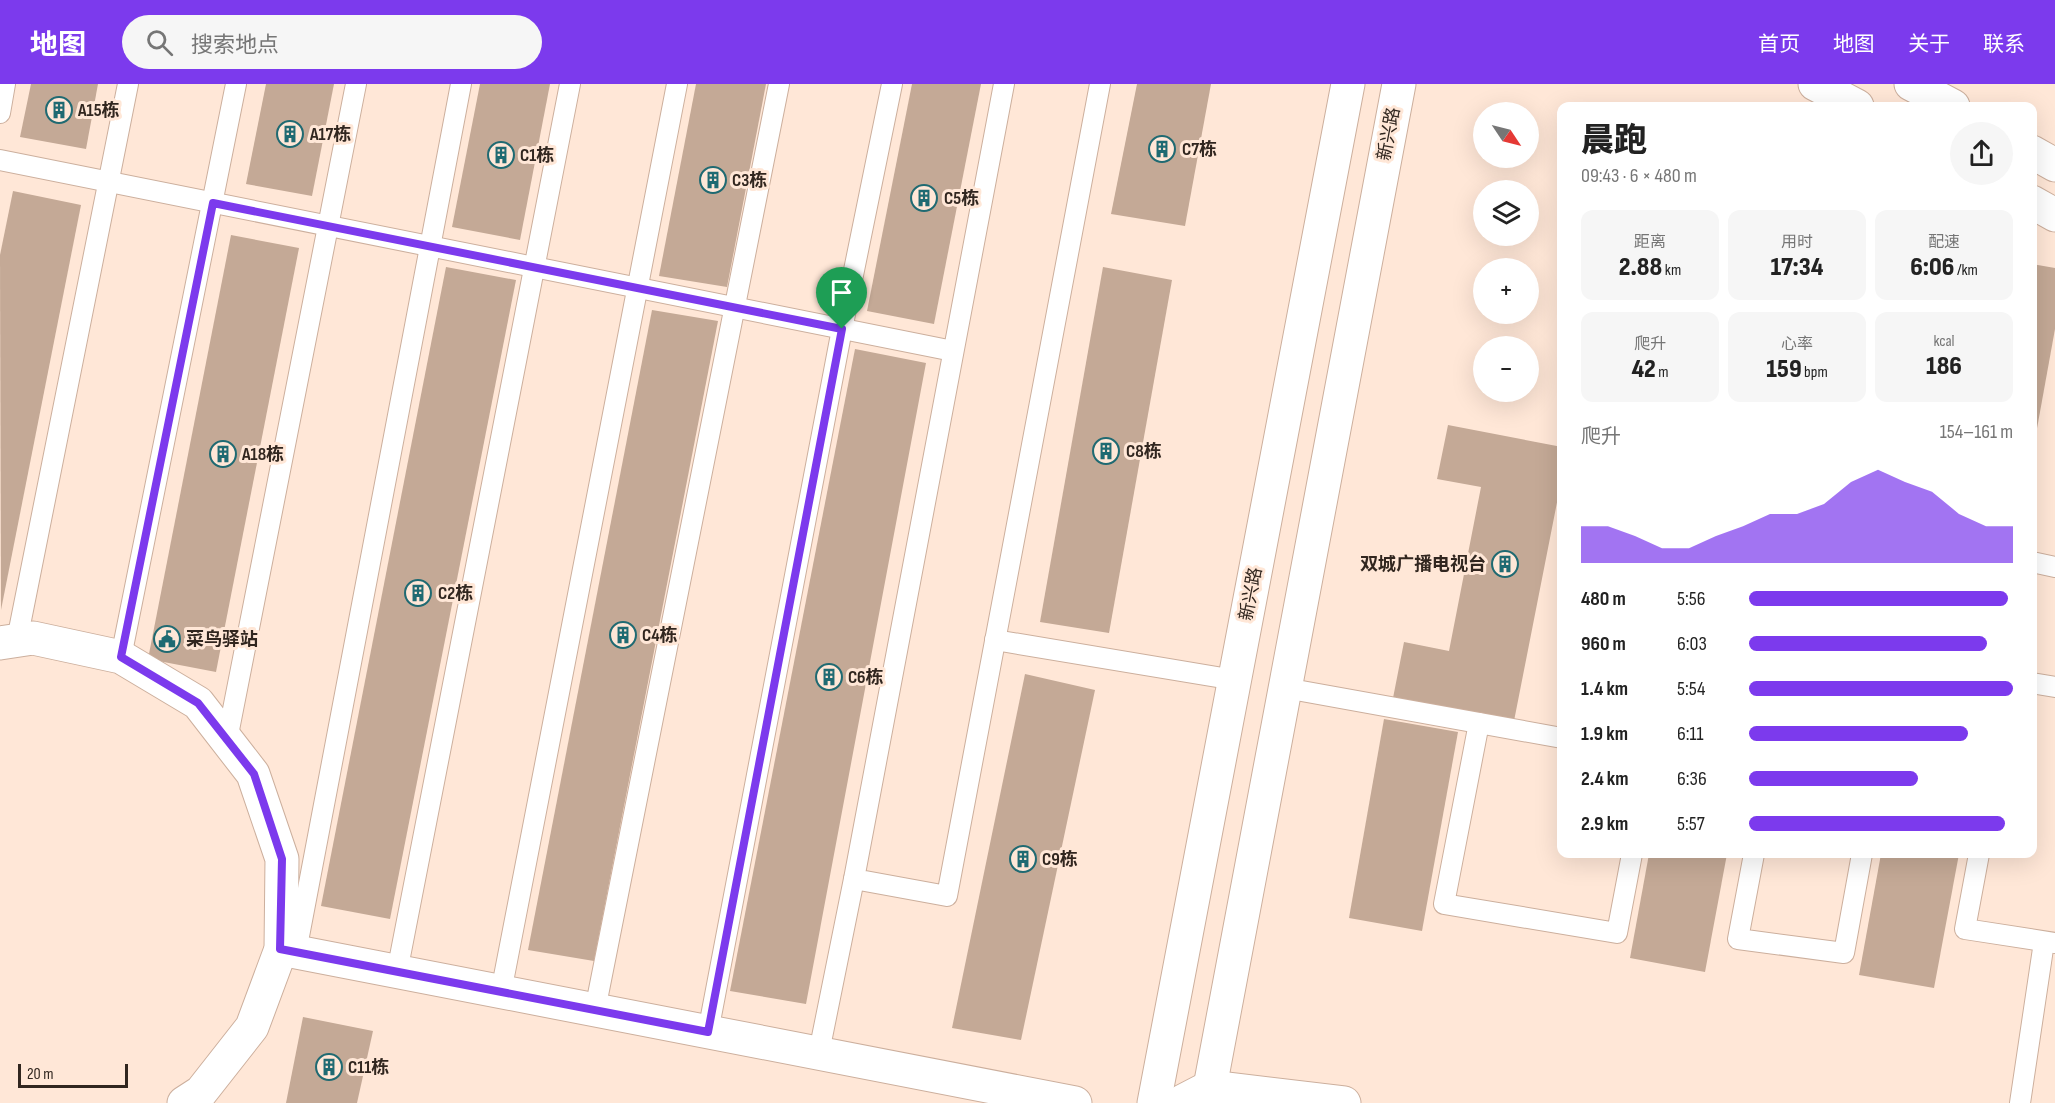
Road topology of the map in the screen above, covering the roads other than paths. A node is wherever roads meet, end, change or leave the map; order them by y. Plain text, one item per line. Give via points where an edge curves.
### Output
1 (5, 84) edge
2 (128, 84) edge
3 (236, 84) edge
4 (356, 84) edge
5 (461, 84) edge
6 (570, 84) edge
7 (677, 84) edge
8 (778, 84) edge
9 (892, 84) edge
10 (1004, 84) edge
11 (1100, 84) edge
12 (1348, 84) edge
13 (1399, 84) edge
14 (1815, 84) edge
15 (1911, 84) edge
16 (1849, 102) edge
17 (1941, 102) edge
18 (0, 113) edge
19 (0, 160) edge
20 (109, 182) junction
21 (213, 203) junction
22 (2037, 205) edge
23 (2055, 215) edge
24 (328, 226) junction
25 (430, 247) junction
26 (534, 267) junction
27 (637, 288) junction
28 (735, 308) junction
29 (842, 329) junction
30 (953, 351) junction
31 (2037, 563) edge
32 (2055, 567) edge
33 (994, 640) junction
34 (9, 641) edge
35 (121, 657) junction
36 (1235, 680) junction
37 (2037, 684) edge
38 (2055, 687) edge
39 (1285, 688) junction
40 (1479, 723) junction
41 (1557, 737) edge
42 (227, 740) junction
43 (1631, 858) edge
44 (1753, 858) edge
45 (1861, 858) edge
46 (1978, 858) edge
47 (854, 879) junction
48 (2050, 943) edge
49 (288, 950) junction
50 (397, 972) junction
51 (501, 992) junction
52 (595, 1010) junction
53 (708, 1032) junction
54 (819, 1052) junction
55 (194, 1099) edge
56 (1187, 1099) edge
57 (1075, 1103) edge
58 (1344, 1103) edge
59 (2020, 1103) edge

1 - 18 lane
2 - 20 lane
3 - 21 lane
4 - 24 lane
5 - 25 lane
6 - 26 lane
7 - 27 lane
8 - 28 lane
9 - 29 lane
10 - 30 lane
11 - 33 lane
12 - 36 main road, 新兴路
13 - 39 main road, 新兴路
14 - 16 main road
15 - 17 main road
19 - 20 lane
20 - 21 lane
20 - 34 lane
21 - 24 lane
21 - 35 lane
22 - 23 main road
24 - 25 lane
24 - 42 lane
25 - 26 lane
25 - 49 lane
26 - 27 lane
26 - 50 lane
27 - 28 lane
27 - 51 lane
28 - 29 lane
28 - 52 lane
29 - 30 lane
29 - 53 lane
30 - 47 lane
31 - 32 lane
33 - 36 lane
33 - 47 lane via 946,896
34 - 35 main road via 33,638
35 - 42 main road via 198,703
36 - 56 main road, 新兴路
37 - 38 lane
39 - 40 lane
39 - 56 main road, 新兴路
40 - 41 lane
40 - 43 lane via 1444,904 1617,933
42 - 49 main road via 254,774 282,859
44 - 45 lane via 1738,939 1844,953
46 - 48 lane via 1965,928
47 - 54 lane
48 - 59 lane
49 - 50 main road
49 - 55 main road via 252,1027
50 - 51 main road
51 - 52 main road
52 - 53 main road
53 - 54 main road
54 - 57 main road
56 - 58 main road

